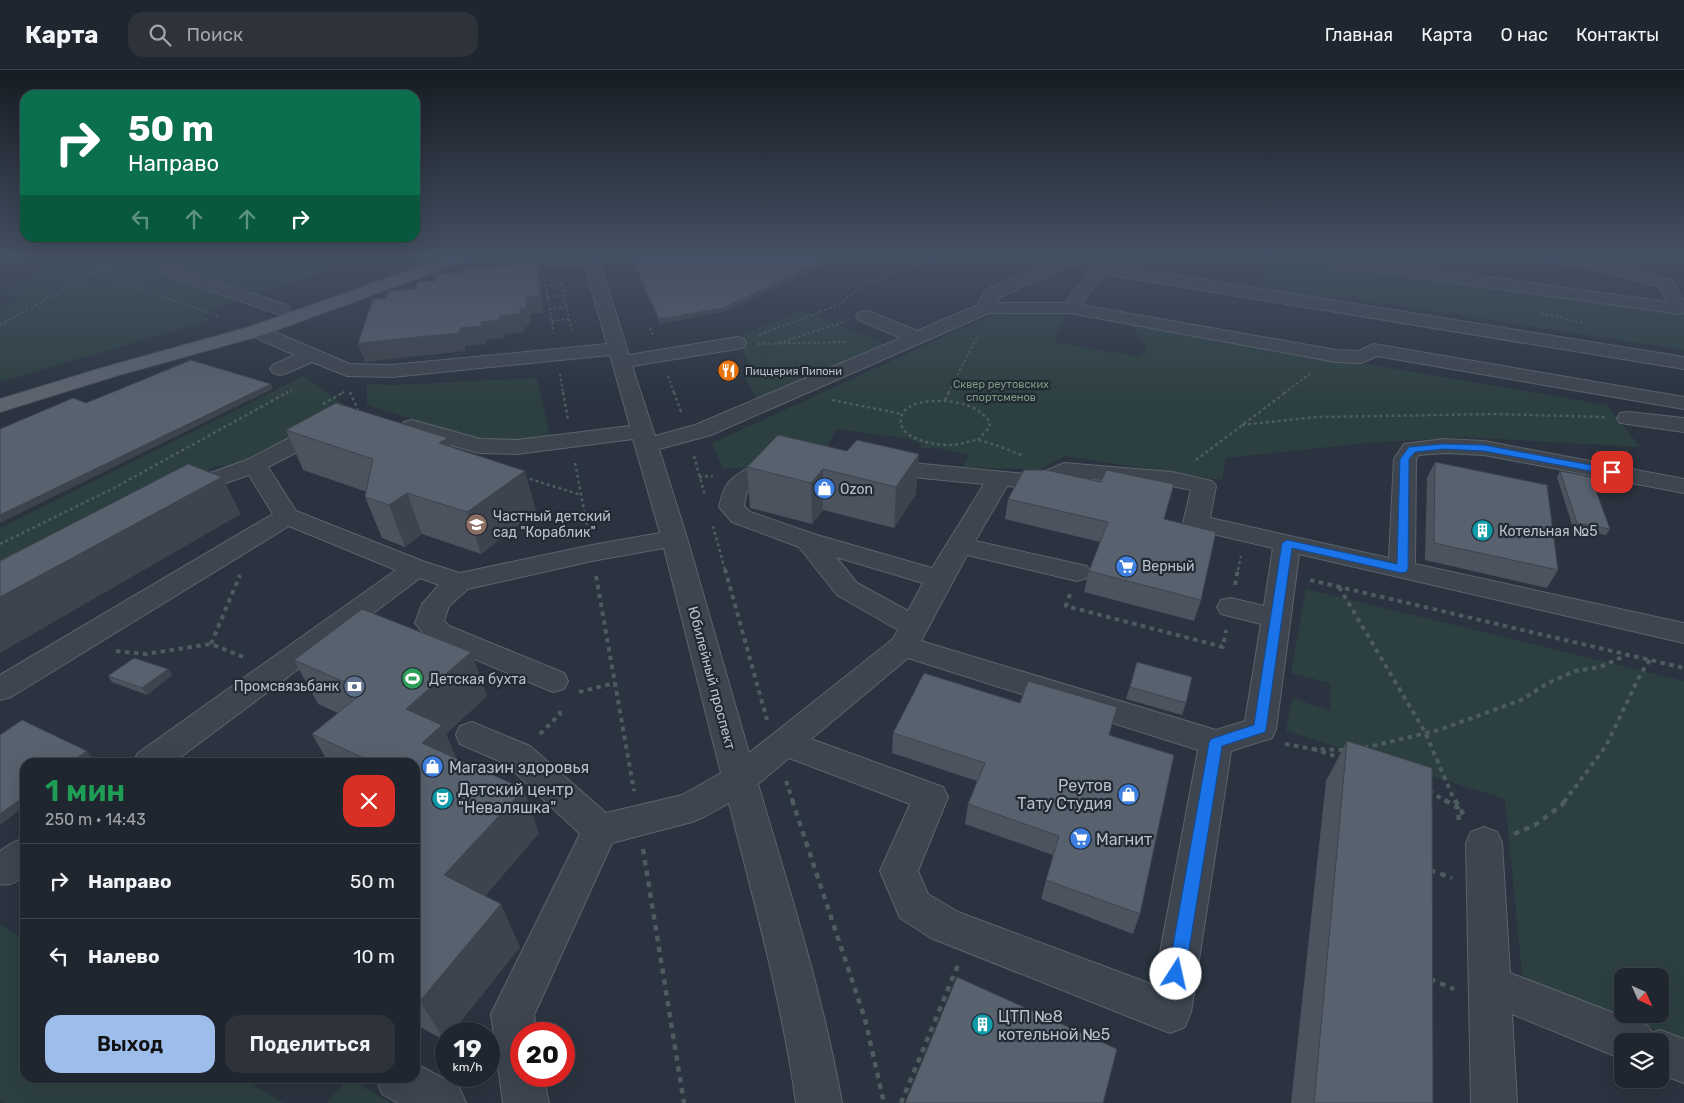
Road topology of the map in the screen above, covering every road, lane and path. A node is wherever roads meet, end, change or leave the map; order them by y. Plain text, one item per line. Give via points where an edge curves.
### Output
1 (35, 305) edge
2 (188, 305) edge
3 (272, 305) edge
4 (289, 305) edge
5 (335, 305) edge
6 (549, 305) edge
7 (603, 305) edge
8 (835, 305) edge
9 (841, 305) edge
10 (1072, 305) edge
11 (1333, 305) edge
12 (1646, 305) edge
13 (1677, 305) edge
14 (567, 307) joint
15 (281, 308) junction
16 (986, 308) junction
17 (1070, 308) junction
18 (550, 309) junction
19 (1375, 312) junction
20 (865, 316) junction
21 (224, 318) dead end
22 (569, 319) junction
23 (552, 321) junction
24 (0, 325) edge
25 (650, 328) dead end
26 (261, 330) junction
27 (573, 337) dead end
28 (918, 338) junction
29 (852, 342) dead end
30 (738, 343) junction
31 (774, 345) junction
32 (556, 347) junction
33 (1374, 350) junction
34 (310, 355) junction
35 (619, 355) junction
36 (661, 355) junction
37 (1336, 356) junction
38 (1684, 363) edge
39 (280, 369) dead end
40 (112, 371) junction
41 (1653, 378) junction
42 (295, 388) dead end
43 (793, 392) junction
44 (945, 400) junction
45 (1684, 403) edge
46 (0, 406) edge
47 (902, 414) junction
48 (346, 417) edge
49 (1628, 418) joint
50 (395, 422) edge
51 (1242, 425) junction
52 (1684, 425) edge
53 (689, 434) junction
54 (644, 438) junction
55 (978, 440) junction
56 (571, 441) junction
57 (809, 461) edge
58 (854, 464) edge
59 (255, 465) junction
60 (1064, 470) junction
61 (699, 477) dead end
62 (999, 478) junction
63 (1172, 479) junction
64 (1684, 486) edge
65 (166, 500) edge
66 (707, 505) dead end
67 (287, 516) junction
68 (712, 524) dead end
69 (1245, 534) junction
70 (674, 538) junction
71 (808, 541) junction
72 (1287, 543) junction
73 (0, 544) edge
74 (960, 545) junction
75 (239, 546) junction
76 (592, 553) junction
77 (416, 568) junction
78 (1402, 569) junction
79 (1077, 572) joint
80 (1283, 573) junction
81 (939, 579) junction
82 (459, 582) junction
83 (1339, 587) junction
84 (1231, 607) junction
85 (1276, 619) junction
86 (1684, 633) edge
87 (908, 636) junction
88 (211, 644) junction
89 (70, 646) junction
90 (1628, 655) junction
91 (1650, 660) junction
92 (1684, 668) edge
93 (277, 670) junction
94 (615, 683) junction
95 (0, 689) edge
96 (555, 690) junction
97 (1425, 732) junction
98 (472, 735) dead end
99 (1227, 739) junction
100 (780, 747) junction
101 (1313, 749) junction
102 (1361, 749) edge
103 (1352, 750) edge
104 (518, 755) junction
105 (156, 758) edge
106 (1346, 759) edge
107 (739, 780) junction
108 (1426, 790) edge
109 (1458, 808) junction
110 (639, 822) junction
111 (600, 830) junction
112 (1484, 843) junction
113 (1424, 868) edge
114 (1460, 881) dead end
115 (971, 935) junction
116 (1420, 976) edge
117 (1476, 989) junction
118 (513, 1022) edge
119 (1614, 1035) edge
120 (922, 1053) junction
121 (1669, 1055) edge
122 (929, 1056) edge
123 (1684, 1061) edge
124 (407, 1083) edge
125 (523, 1087) edge
126 (443, 1103) edge
127 (526, 1103) edge
128 (684, 1103) edge
129 (819, 1103) edge
130 (884, 1103) edge
131 (901, 1103) edge
132 (1494, 1103) edge

1 - 24 path
2 - 21 path
3 - 15 street
4 - 15 main road
5 - 26 main road
6 - 18 path
7 - 35 street, Юбилейный проспект
8 - 30 path
9 - 20 path
10 - 17 street
11 - 19 street
12 - 13 street via 1680,310
14 - 18 path
14 - 22 path
15 - 40 main road
16 - 17 street
16 - 28 street
16 - 44 path via 977,338
17 - 37 street
18 - 23 path
19 - 33 street
19 - 41 street
20 - 28 street
20 - 31 path
22 - 23 path
22 - 27 path
23 - 32 path
25 - 36 path
26 - 34 street
26 - 40 main road
28 - 43 street
29 - 31 path
30 - 31 path
30 - 36 street via 717,342
32 - 34 street via 392,371 347,370
32 - 35 street
32 - 56 path
33 - 37 street via 1361,357
33 - 41 street
34 - 39 street
35 - 36 street
35 - 54 street, Юбилейный проспект
36 - 53 path
37 - 51 path
38 - 41 street
40 - 46 main road
41 - 45 street
42 - 73 path via 116,488
43 - 47 path
43 - 53 street
44 - 47 path via 918,403
44 - 55 path via 969,405 986,415 989,428
47 - 55 path via 902,427 916,439 955,445
48 - 59 street
49 - 51 path via 1496,414 1316,417
49 - 52 street
50 - 56 street via 479,446 517,447
51 - 63 path
53 - 54 street
54 - 56 street
54 - 70 street, Юбилейный проспект
55 - 60 path
56 - 76 path
57 - 71 street via 783,464 758,472 737,487 731,507 741,517
58 - 62 street
59 - 65 street via 193,486
59 - 67 street
60 - 62 street via 1039,482
60 - 63 street
61 - 66 path
62 - 74 street
63 - 69 street via 1204,486 1196,522
64 - 78 street via 1484,448 1444,446 1412,449 1405,459
67 - 75 street
67 - 77 street
68 - 100 path
69 - 72 street
69 - 84 path
70 - 76 street
70 - 107 street, Юбилейный проспект
71 - 81 street
71 - 87 street via 847,590
72 - 78 street
72 - 80 street
74 - 79 street
74 - 81 street
75 - 88 path via 250,552
75 - 89 street
76 - 82 street
76 - 94 path
77 - 82 street
77 - 93 street
78 - 86 street
79 - 84 path via 1066,606 1223,646
80 - 83 path
80 - 85 street
81 - 87 street
82 - 96 street via 436,602 429,623 439,633
83 - 90 path
83 - 97 path
84 - 85 street
85 - 99 street via 1260,729
87 - 99 street
87 - 100 street
88 - 89 path via 144,654
88 - 93 path
89 - 95 street
90 - 91 path
90 - 97 path via 1600,667 1575,671 1521,700 1439,730
91 - 92 path
91 - 112 path via 1606,746 1562,805 1535,825 1506,838
93 - 105 street
94 - 96 path
94 - 110 path
96 - 104 path via 560,714
97 - 102 path
97 - 109 path
98 - 104 street
99 - 101 path
99 - 115 street via 1170,1012
100 - 107 street
100 - 115 street via 931,797 899,871 914,906 945,925
100 - 130 path via 865,1019
101 - 103 path
101 - 106 path
104 - 111 street
107 - 110 street via 692,807
107 - 129 street, Юбилейный проспект via 787,953 810,1047
108 - 109 path
109 - 112 path
110 - 111 street
110 - 128 path
111 - 118 street via 512,1014
112 - 117 street
113 - 114 path
115 - 120 path
116 - 117 path
117 - 119 street
117 - 132 street
120 - 122 path
120 - 131 path
121 - 123 street
124 - 126 street
125 - 127 street

